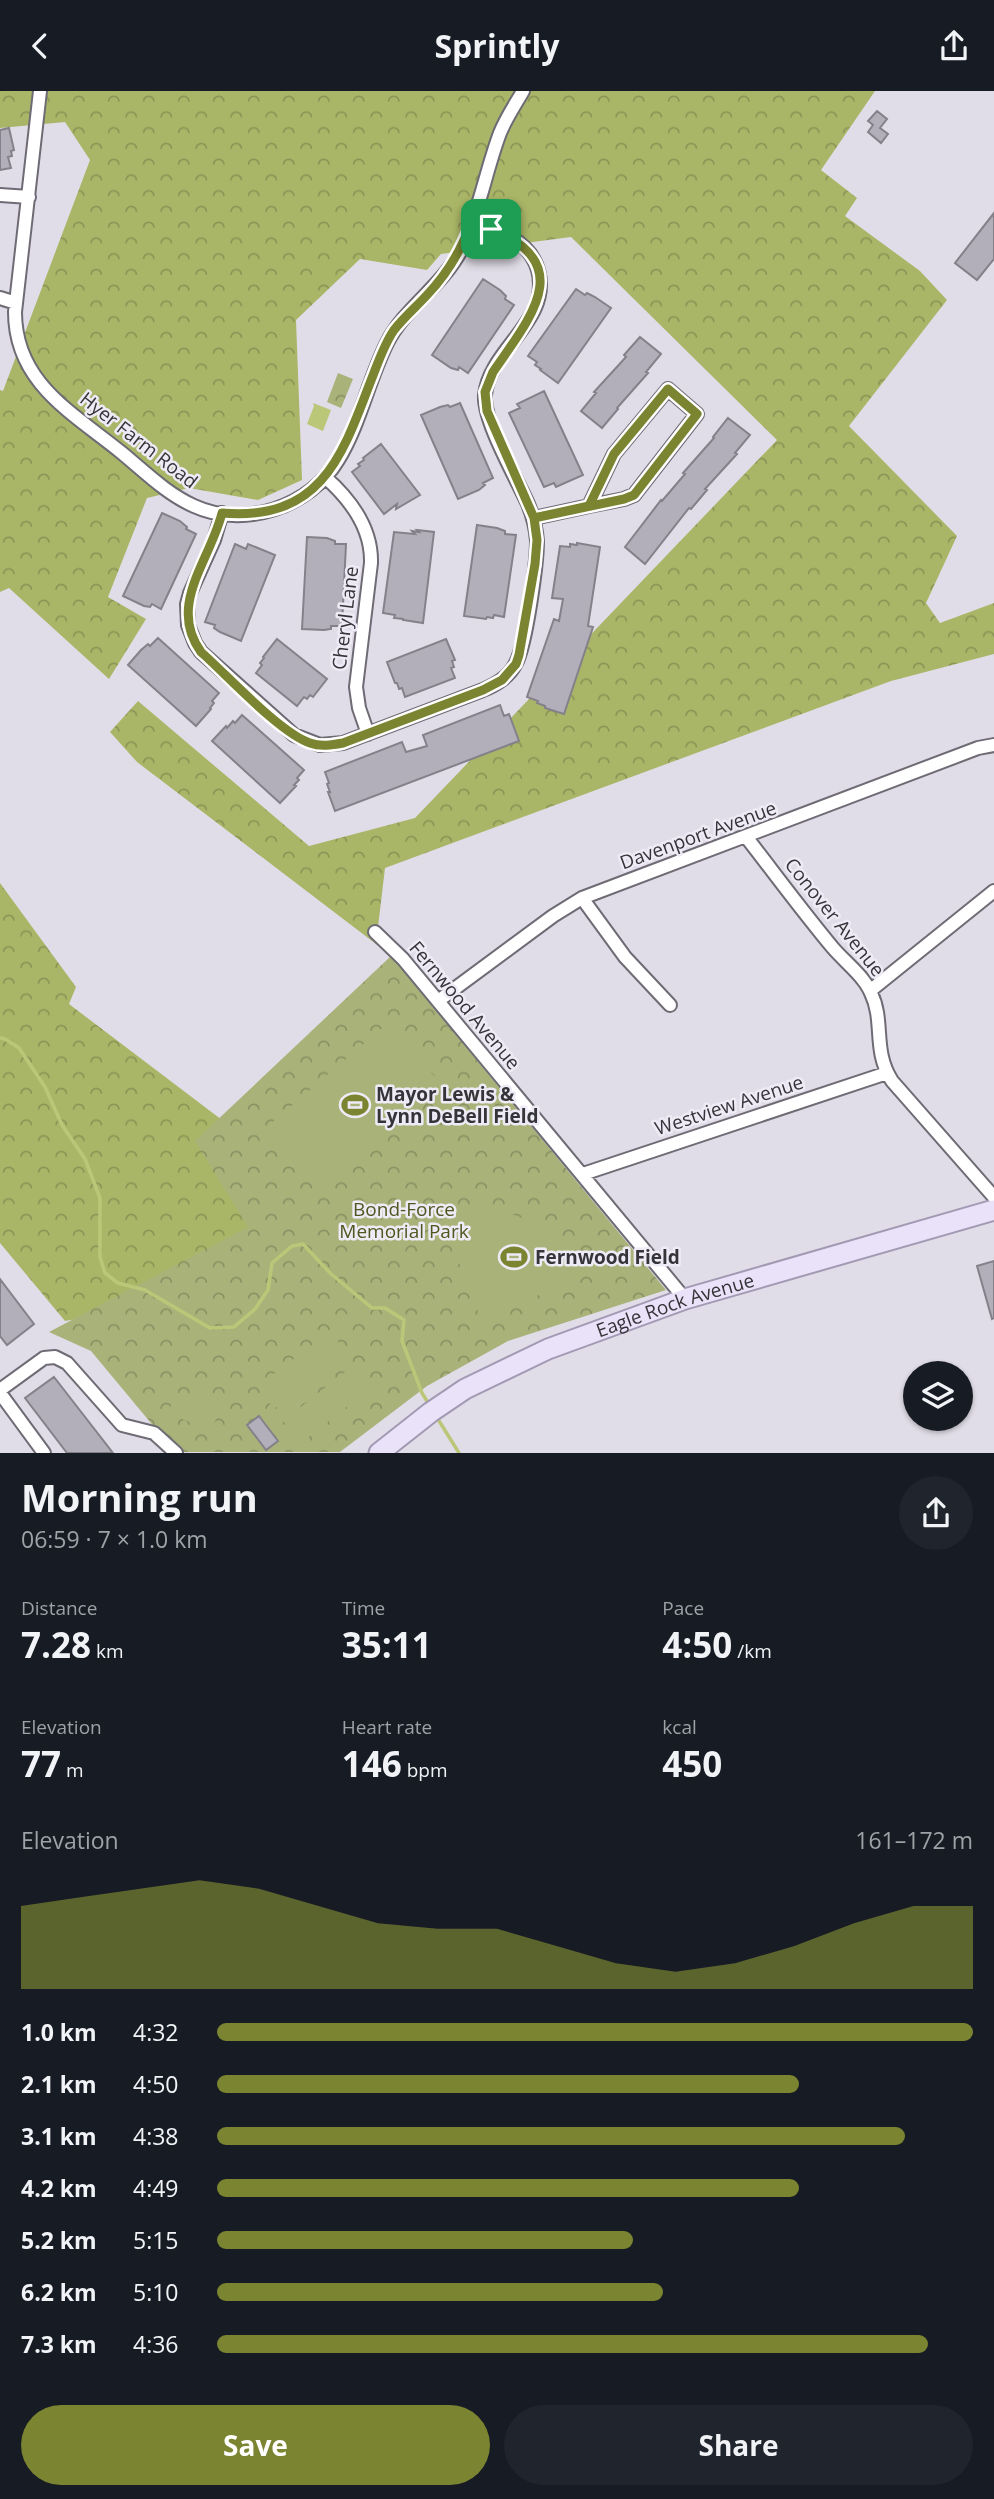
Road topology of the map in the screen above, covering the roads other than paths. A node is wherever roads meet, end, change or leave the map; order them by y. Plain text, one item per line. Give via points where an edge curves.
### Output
1 (40, 91) edge
2 (523, 91) edge
3 (0, 195) edge
4 (29, 197) junction
5 (471, 223) junction
6 (0, 298) edge
7 (16, 303) junction
8 (326, 477) junction
9 (589, 506) junction
10 (222, 513) junction
11 (534, 518) junction
12 (368, 734) junction
13 (994, 745) edge
14 (747, 838) junction
15 (994, 891) edge
16 (582, 898) junction
17 (375, 932) dead end
18 (871, 990) junction
19 (438, 1001) junction
20 (670, 1005) dead end
21 (887, 1073) junction
22 (583, 1174) junction
23 (994, 1197) edge
24 (994, 1210) edge
25 (685, 1299) junction
26 (0, 1392) edge
27 (44, 1453) edge
28 (176, 1453) edge
29 (379, 1453) edge

1 - 4 street, Hyer Farm Road
2 - 5 street, Hyer Farm Road via 501,130
3 - 4 street
4 - 7 street, Hyer Farm Road
5 - 8 street, Hyer Farm Road via 454,261 387,342 344,449
5 - 11 street via 525,247 540,279 533,313 493,372 485,402
6 - 7 street
7 - 10 street, Hyer Farm Road via 23,353 46,391 166,489 197,507
8 - 10 street, Hyer Farm Road via 281,507 249,514
8 - 12 street, Cheryl Lane via 348,499 370,543 356,687
9 - 9 street via 614,454 668,389 697,414 634,495
9 - 11 street
10 - 12 street via 187,604 195,643 281,725 303,740 330,745
11 - 12 street via 535,564 516,664 502,680 483,690
13 - 14 street, Davenport Avenue
14 - 16 street, Davenport Avenue
14 - 18 street, Conover Avenue
15 - 18 street
16 - 19 street, Davenport Avenue
16 - 20 street via 625,957
17 - 19 street, Fernwood Avenue
18 - 21 street, Conover Avenue via 879,1051
19 - 22 street, Fernwood Avenue
21 - 22 street, Westview Avenue
21 - 23 street, Conover Avenue
22 - 25 street, Fernwood Avenue
24 - 25 main road, Eagle Rock Avenue
25 - 29 main road, Eagle Rock Avenue via 500,1371 435,1409
26 - 27 street
26 - 28 street via 44,1358 55,1357 67,1363 122,1425 154,1433

